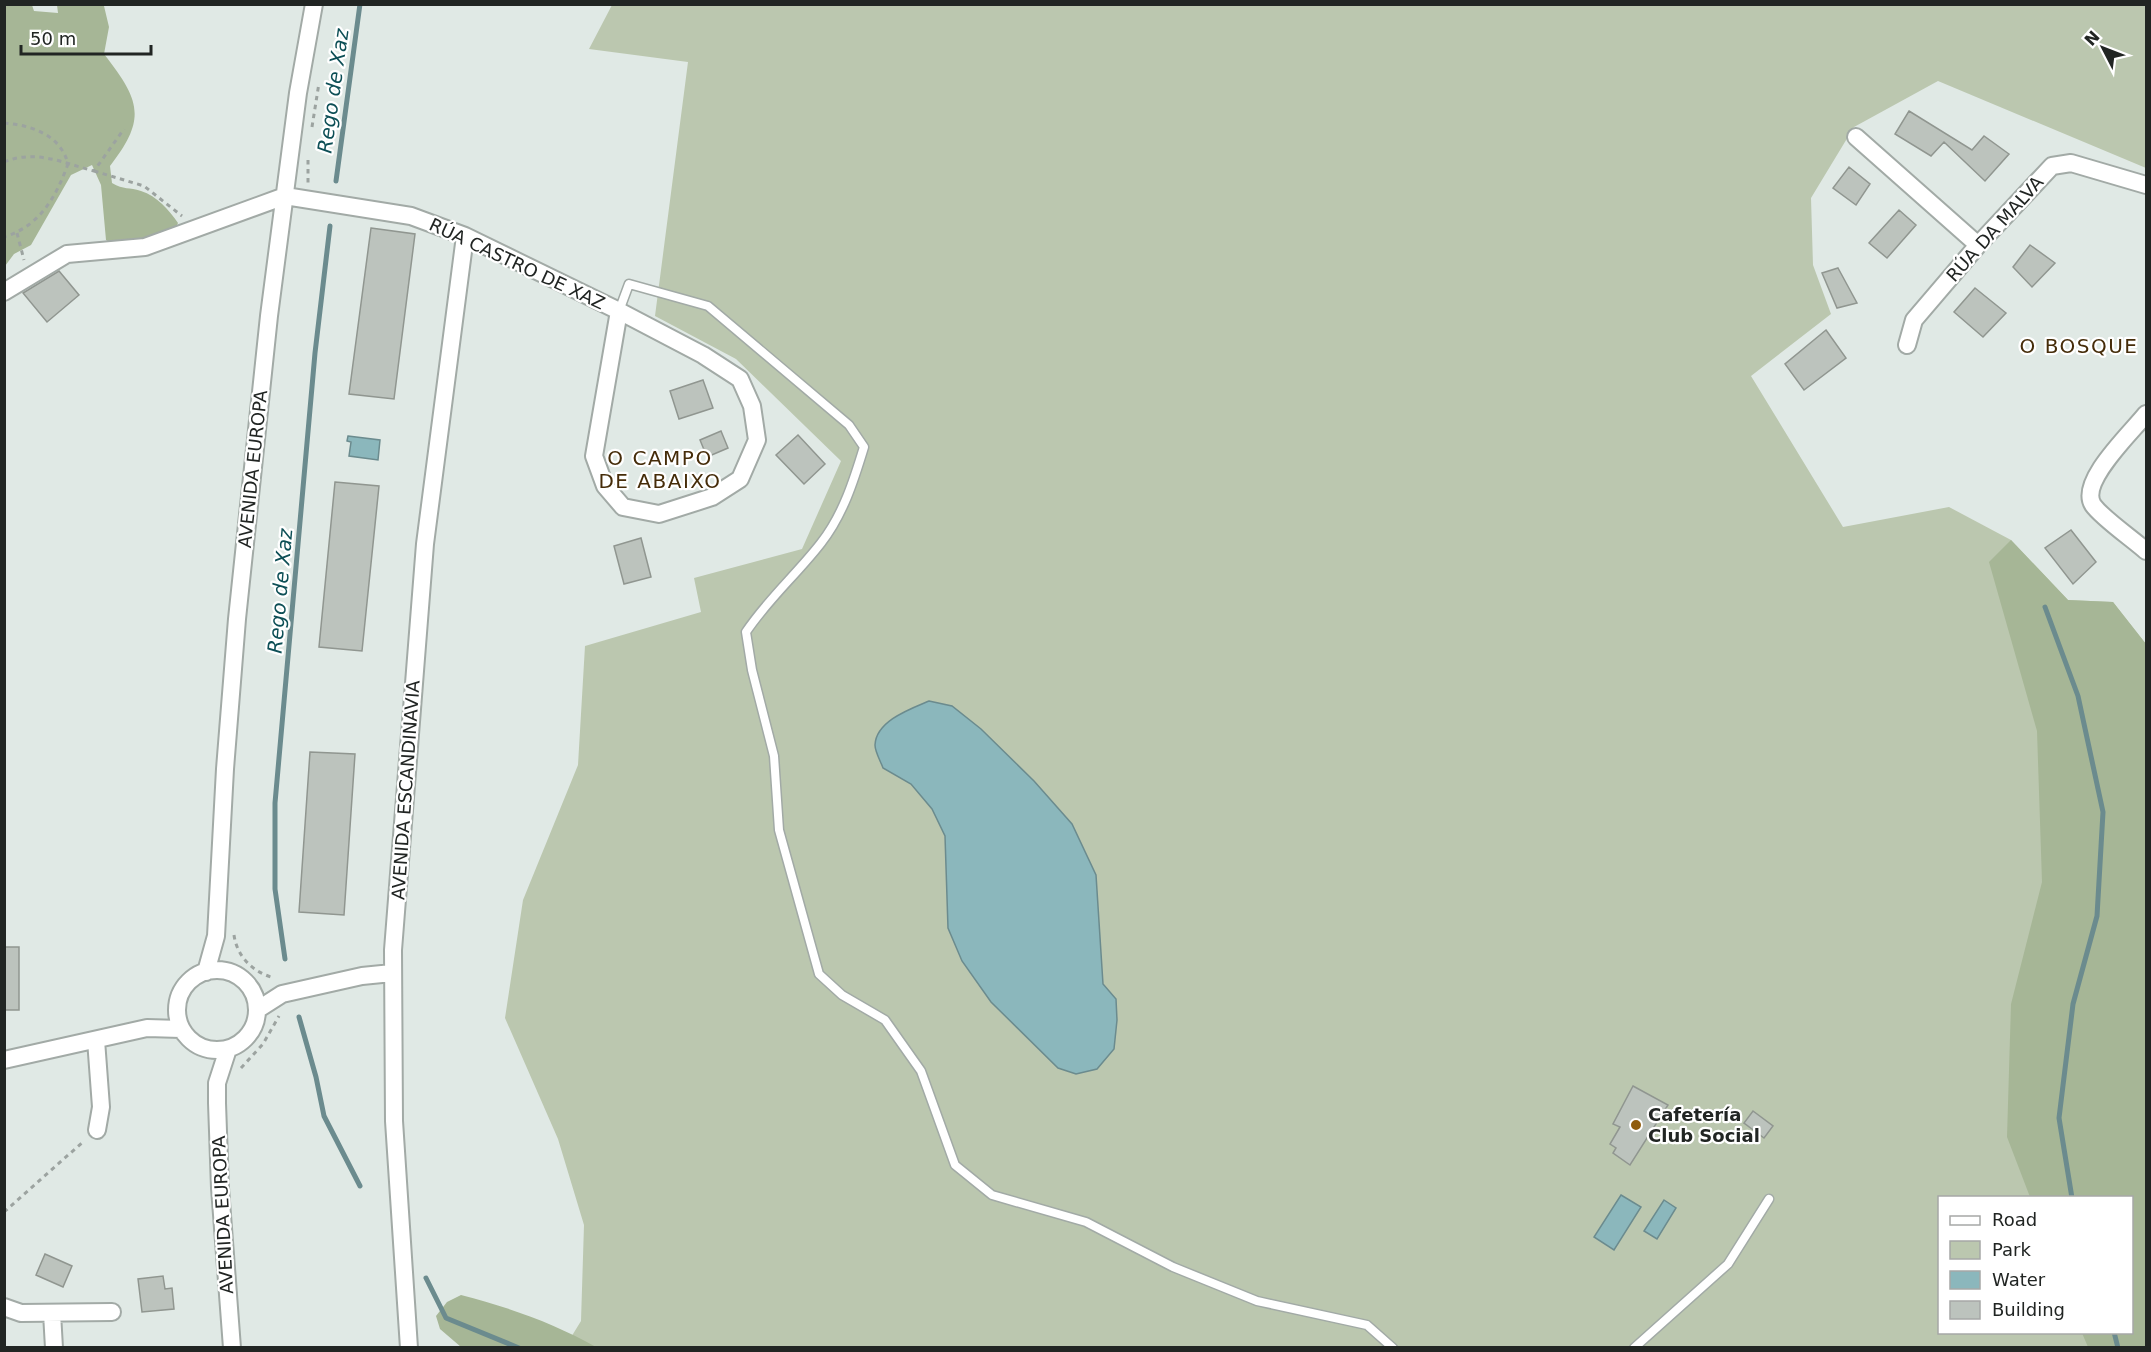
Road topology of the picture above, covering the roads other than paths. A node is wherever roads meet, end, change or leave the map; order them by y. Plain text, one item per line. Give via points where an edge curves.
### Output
1 (314, 4) edge
2 (1856, 137) dead end
3 (2146, 185) edge
4 (285, 196) junction
5 (465, 236) junction
6 (1978, 245) junction
7 (4, 292) edge
8 (619, 310) junction
9 (1907, 345) dead end
10 (2146, 414) edge
11 (2146, 551) edge
12 (216, 936) junction
13 (224, 971) junction
14 (206, 972) junction
15 (392, 974) junction
16 (283, 987) junction
17 (251, 990) junction
18 (176, 1010) junction
19 (257, 1010) junction
20 (147, 1028) junction
21 (181, 1029) junction
22 (96, 1040) junction
23 (206, 1048) junction
24 (228, 1049) junction
25 (4, 1060) edge
26 (217, 1083) junction
27 (97, 1130) road end
28 (1769, 1199) dead end
29 (4, 1307) edge
30 (112, 1312) dead end
31 (52, 1313) junction
32 (54, 1347) edge
33 (232, 1347) edge
34 (409, 1347) edge
35 (1393, 1347) edge
36 (1634, 1347) edge

1 - 4 street, AVENIDA EUROPA
2 - 6 street
3 - 6 street, RÚA DA MALVA via 2071,163 2052,166
4 - 5 street, RÚA CASTRO DE XAZ via 411,216
4 - 7 street, RÚA CASTRO DE XAZ via 145,247 67,254
4 - 12 street, AVENIDA EUROPA via 237,619
5 - 8 street, RÚA CASTRO DE XAZ
5 - 15 street, AVENIDA ESCANDINAVIA via 425,544
6 - 9 street, RÚA DA MALVA via 1914,320
8 - 8 street, RÚA CASTRO DE XAZ via 740,379 752,406 757,441 740,479 712,497 659,514 623,507 605,486 594,456
8 - 35 lane via 628,284 708,306 849,425 864,447 850,492 822,542 746,632 774,756 779,830 819,974 842,995 885,1020 921,1071 955,1165 992,1195 1086,1222 1173,1267 1257,1301 1367,1325
10 - 11 street via 2093,478 2089,493 2093,505
12 - 13 street, AVENIDA EUROPA
12 - 14 street, AVENIDA EUROPA
13 - 14 street
13 - 17 street via 239,977
14 - 18 street via 188,982
15 - 16 street
15 - 34 street, AVENIDA ESCANDINAVIA via 394,1132
16 - 17 street
16 - 19 street
17 - 19 street
18 - 20 street
18 - 21 street
19 - 24 street via 249,1034
20 - 21 street
20 - 22 street
21 - 23 street via 191,1042
22 - 25 street
22 - 27 street via 101,1107
23 - 24 street
23 - 26 street, AVENIDA EUROPA
24 - 26 street, AVENIDA EUROPA
26 - 33 street, AVENIDA EUROPA via 220,1200
28 - 36 lane via 1728,1264
29 - 31 street via 21,1313
30 - 31 street
31 - 32 street

